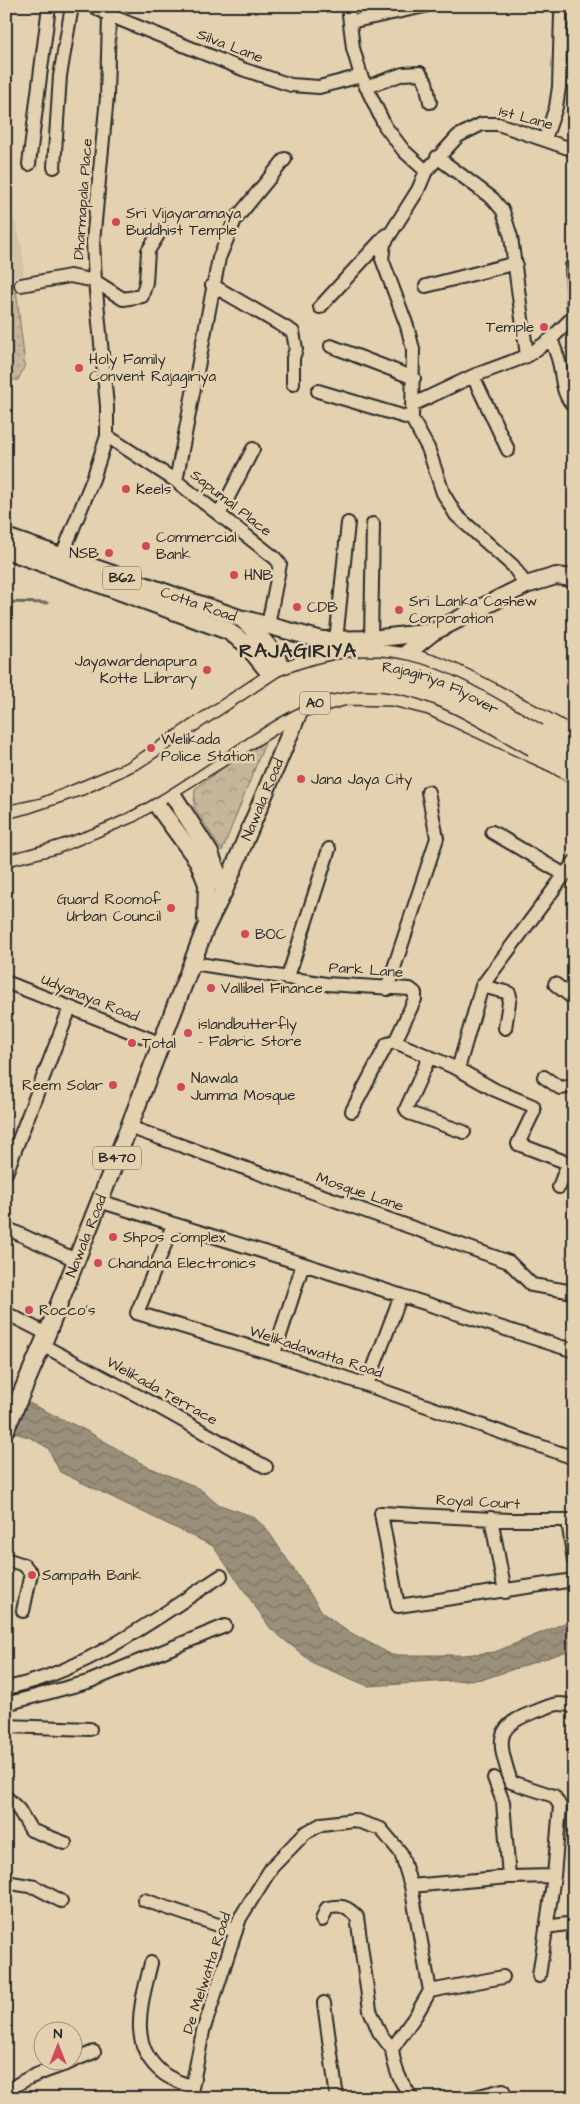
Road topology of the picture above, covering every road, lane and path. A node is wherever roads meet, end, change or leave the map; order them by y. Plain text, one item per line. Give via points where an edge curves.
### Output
1 (49, 6) edge
2 (72, 6) edge
3 (93, 6) edge
4 (348, 6) edge
5 (425, 6) edge
6 (109, 16) junction
7 (561, 16) dead end
8 (350, 22) junction
9 (364, 81) junction
10 (430, 102) dead end
11 (545, 139) junction
12 (574, 150) edge
13 (437, 157) junction
14 (285, 159) dead end
15 (29, 164) dead end
16 (54, 167) dead end
17 (426, 171) junction
18 (394, 225) junction
19 (158, 235) dead end
20 (516, 263) junction
21 (572, 266) dead end
22 (95, 281) junction
23 (21, 285) dead end
24 (212, 285) junction
25 (426, 286) dead end
26 (320, 307) dead end
27 (574, 316) edge
28 (551, 339) junction
29 (331, 346) dead end
30 (527, 356) junction
31 (473, 376) junction
32 (414, 378) junction
33 (293, 384) dead end
34 (318, 392) dead end
35 (412, 405) junction
36 (574, 406) edge
37 (412, 419) junction
38 (107, 436) junction
39 (253, 449) dead end
40 (508, 450) dead end
41 (176, 481) junction
42 (220, 513) junction
43 (348, 523) dead end
44 (373, 524) dead end
45 (6, 537) edge
46 (6, 550) edge
47 (59, 562) junction
48 (574, 578) edge
49 (526, 585) junction
50 (241, 618) junction
51 (268, 625) junction
52 (433, 632) junction
53 (232, 633) junction
54 (371, 639) junction
55 (329, 641) junction
56 (394, 655) junction
57 (278, 674) junction
58 (394, 696) junction
59 (301, 707) junction
60 (574, 738) edge
61 (574, 754) edge
62 (150, 760) junction
63 (574, 769) edge
64 (132, 771) junction
65 (574, 774) edge
66 (170, 790) junction
67 (428, 792) dead end
68 (153, 800) junction
69 (43, 808) junction
70 (6, 816) edge
71 (6, 830) edge
72 (492, 832) dead end
73 (6, 844) edge
74 (55, 844) junction
75 (329, 849) dead end
76 (6, 856) edge
77 (574, 862) edge
78 (565, 875) junction
79 (224, 890) junction
80 (205, 929) junction
81 (193, 963) junction
82 (288, 977) junction
83 (6, 982) edge
84 (555, 984) dead end
85 (482, 986) junction
86 (387, 988) junction
87 (574, 999) edge
88 (70, 1008) junction
89 (505, 1028) dead end
90 (395, 1042) junction
91 (162, 1044) junction
92 (429, 1058) junction
93 (458, 1069) junction
94 (544, 1077) dead end
95 (574, 1084) edge
96 (352, 1112) dead end
97 (129, 1127) junction
98 (464, 1132) dead end
99 (6, 1173) edge
100 (559, 1188) dead end
101 (99, 1201) junction
102 (172, 1224) junction
103 (6, 1228) edge
104 (76, 1260) junction
105 (303, 1264) junction
106 (574, 1292) edge
107 (401, 1295) junction
108 (6, 1313) edge
109 (44, 1339) junction
110 (571, 1347) edge
111 (274, 1354) junction
112 (367, 1385) junction
113 (6, 1429) edge
114 (574, 1458) edge
115 (266, 1467) dead end
116 (491, 1518) junction
117 (571, 1521) edge
118 (6, 1559) edge
119 (574, 1561) edge
120 (221, 1576) dead end
121 (574, 1580) edge
122 (505, 1592) junction
123 (23, 1612) dead end
124 (225, 1626) dead end
125 (6, 1688) edge
126 (6, 1704) edge
127 (574, 1707) edge
128 (6, 1726) edge
129 (90, 1729) dead end
130 (494, 1778) dead end
131 (6, 1797) edge
132 (65, 1843) dead end
133 (554, 1876) junction
134 (509, 1877) junction
135 (6, 1882) edge
136 (411, 1886) junction
137 (144, 1900) dead end
138 (62, 1901) dead end
139 (322, 1920) dead end
140 (574, 1924) edge
141 (546, 1927) junction
142 (236, 1931) junction
143 (151, 1963) dead end
144 (539, 1976) dead end
145 (502, 1978) dead end
146 (430, 1991) junction
147 (324, 2003) dead end
148 (392, 2049) junction
149 (94, 2052) dead end
150 (82, 2057) edge
151 (46, 2072) edge
152 (502, 2090) dead end
153 (191, 2092) edge
154 (6, 2094) edge
155 (337, 2098) edge
156 (412, 2098) edge
157 (470, 2098) edge

1 - 15 street
2 - 16 street via 60,76
3 - 6 street, Silva Lane
4 - 8 street
5 - 8 street
6 - 9 street, Silva Lane via 291,86 319,87
6 - 22 street, Dharmapala Place via 107,97 93,242
7 - 11 street via 557,100
8 - 9 street via 353,48
9 - 10 street, Silva Lane via 420,74 426,82
9 - 17 street via 385,126 404,151
11 - 12 street, 1st Lane
11 - 13 street, 1st Lane via 498,124 482,124 458,136
13 - 17 street, 1st Lane
13 - 20 street via 493,199 502,211
14 - 24 street via 235,220
17 - 18 street, 1st Lane via 418,190
18 - 26 street
18 - 32 street via 384,244 382,259 407,326 413,349
19 - 22 street via 148,251 142,296 123,299
20 - 25 street
20 - 30 street
21 - 27 street
22 - 23 street via 70,276
22 - 38 street, Dharmapala Place
24 - 33 street via 292,332 296,348
24 - 41 street
27 - 28 street
28 - 30 street
28 - 36 street via 565,392
29 - 32 street
30 - 31 street
31 - 35 street
31 - 40 street
32 - 35 street
34 - 37 street
35 - 37 street
37 - 49 street via 428,448 443,493 456,515 508,561
38 - 41 street, Sapumal Place
38 - 47 street, Dharmapala Place
39 - 42 street
41 - 42 street, Sapumal Place
42 - 51 street, Sapumal Place via 280,564
43 - 55 street
44 - 54 street
45 - 47 main road, Cotta Road / B62
46 - 47 main road, Cotta Road / B62
47 - 50 main road, Cotta Road / B62
47 - 53 main road, Cotta Road / B62
48 - 49 main road, B62 via 556,576
49 - 52 main road, B62
50 - 51 main road, B62
50 - 53 main road
50 - 57 main road, Cotta Road / B62 via 256,631
51 - 55 main road, B62
52 - 54 main road, B62
52 - 56 main road, B62
53 - 57 main road, Cotta Road / B62
54 - 55 main road, B62
55 - 56 main road
56 - 57 highway via 332,657
56 - 58 main road
56 - 60 highway via 434,666 474,683
57 - 59 main road
57 - 62 highway
58 - 59 highway, A0 via 346,695
58 - 65 highway, A0 via 430,705
59 - 66 highway, A0
59 - 79 main road, Nawala Road / B470
61 - 71 highway, Rajagiriya Flyover, bridge via 458,688 424,674 380,666 348,667 316,673 285,685 147,776 117,791 89,804
62 - 64 highway
62 - 66 main road
63 - 73 highway, Rajagiriya Flyover, bridge via 436,694 388,682 352,681 314,689 283,702 151,789 118,807 56,831
64 - 68 main road, Nawala Road / B470
64 - 69 highway
66 - 68 highway, A0
66 - 79 main road via 210,853
67 - 86 street via 437,838
68 - 74 highway, A0
68 - 80 main road, Nawala Road / B470 via 198,861 207,884
69 - 70 highway
69 - 74 highway via 90,801 98,809 96,817
72 - 78 street
74 - 76 highway, A0
75 - 82 street
77 - 78 street
78 - 85 street
79 - 80 main road, Nawala Road / B470
80 - 81 main road, Nawala Road / B470
81 - 82 street, Park Lane
81 - 91 main road, Nawala Road / B470
82 - 86 street, Park Lane via 326,984
83 - 88 street, Udyanaya Road
84 - 87 street
85 - 89 street via 509,994
85 - 93 street
86 - 90 street, Park Lane via 410,989 415,993
88 - 91 street, Udyanaya Road
88 - 99 street
90 - 92 street
90 - 96 street via 387,1044
91 - 97 main road, Nawala Road / B470
92 - 93 street
92 - 98 street via 406,1109 409,1113
93 - 100 street via 533,1106 534,1111 518,1144 568,1163
94 - 95 street via 560,1088
97 - 101 main road, Nawala Road / B470
97 - 106 street, Mosque Lane via 509,1262 532,1285
101 - 102 street
101 - 104 main road, Nawala Road / B470
102 - 105 street
102 - 111 street, Welikadawatta Road via 137,1313
103 - 104 street
104 - 109 main road, Nawala Road / B470
105 - 107 street
105 - 111 street
107 - 110 street
107 - 112 street
108 - 109 street, Welikada Terrace
109 - 113 main road, Nawala Road / B470
109 - 115 street, Welikada Terrace
111 - 112 street, Welikadawatta Road
112 - 114 street, Welikadawatta Road
116 - 117 street, Royal Court
116 - 122 street
116 - 122 street, Royal Court via 381,1513 398,1606
117 - 119 street
118 - 123 street via 24,1565 31,1573
120 - 125 street via 133,1633 79,1663 49,1676
121 - 122 street
124 - 126 street via 88,1682
127 - 133 street via 561,1702 517,1717 506,1726 500,1748 511,1782 554,1796 560,1806
128 - 129 street
130 - 134 street via 503,1802
131 - 132 street via 19,1810 31,1830
133 - 134 street
133 - 141 street
134 - 136 street
135 - 138 street via 35,1887
136 - 142 street, De Melwatta Road via 401,1853 381,1829 354,1820 322,1824 305,1833 272,1867 240,1918
136 - 146 street, De Melwatta Road
137 - 142 street
139 - 148 street via 326,1908 340,1905 357,1916 370,2010 379,2032
140 - 141 street
141 - 144 street
142 - 153 street, De Melwatta Road via 203,2031
143 - 153 street via 140,2010 140,2038 148,2059
145 - 146 street
146 - 148 street
147 - 155 street
148 - 156 street via 394,2066
149 - 150 street
151 - 154 street via 22,2082
152 - 157 street

